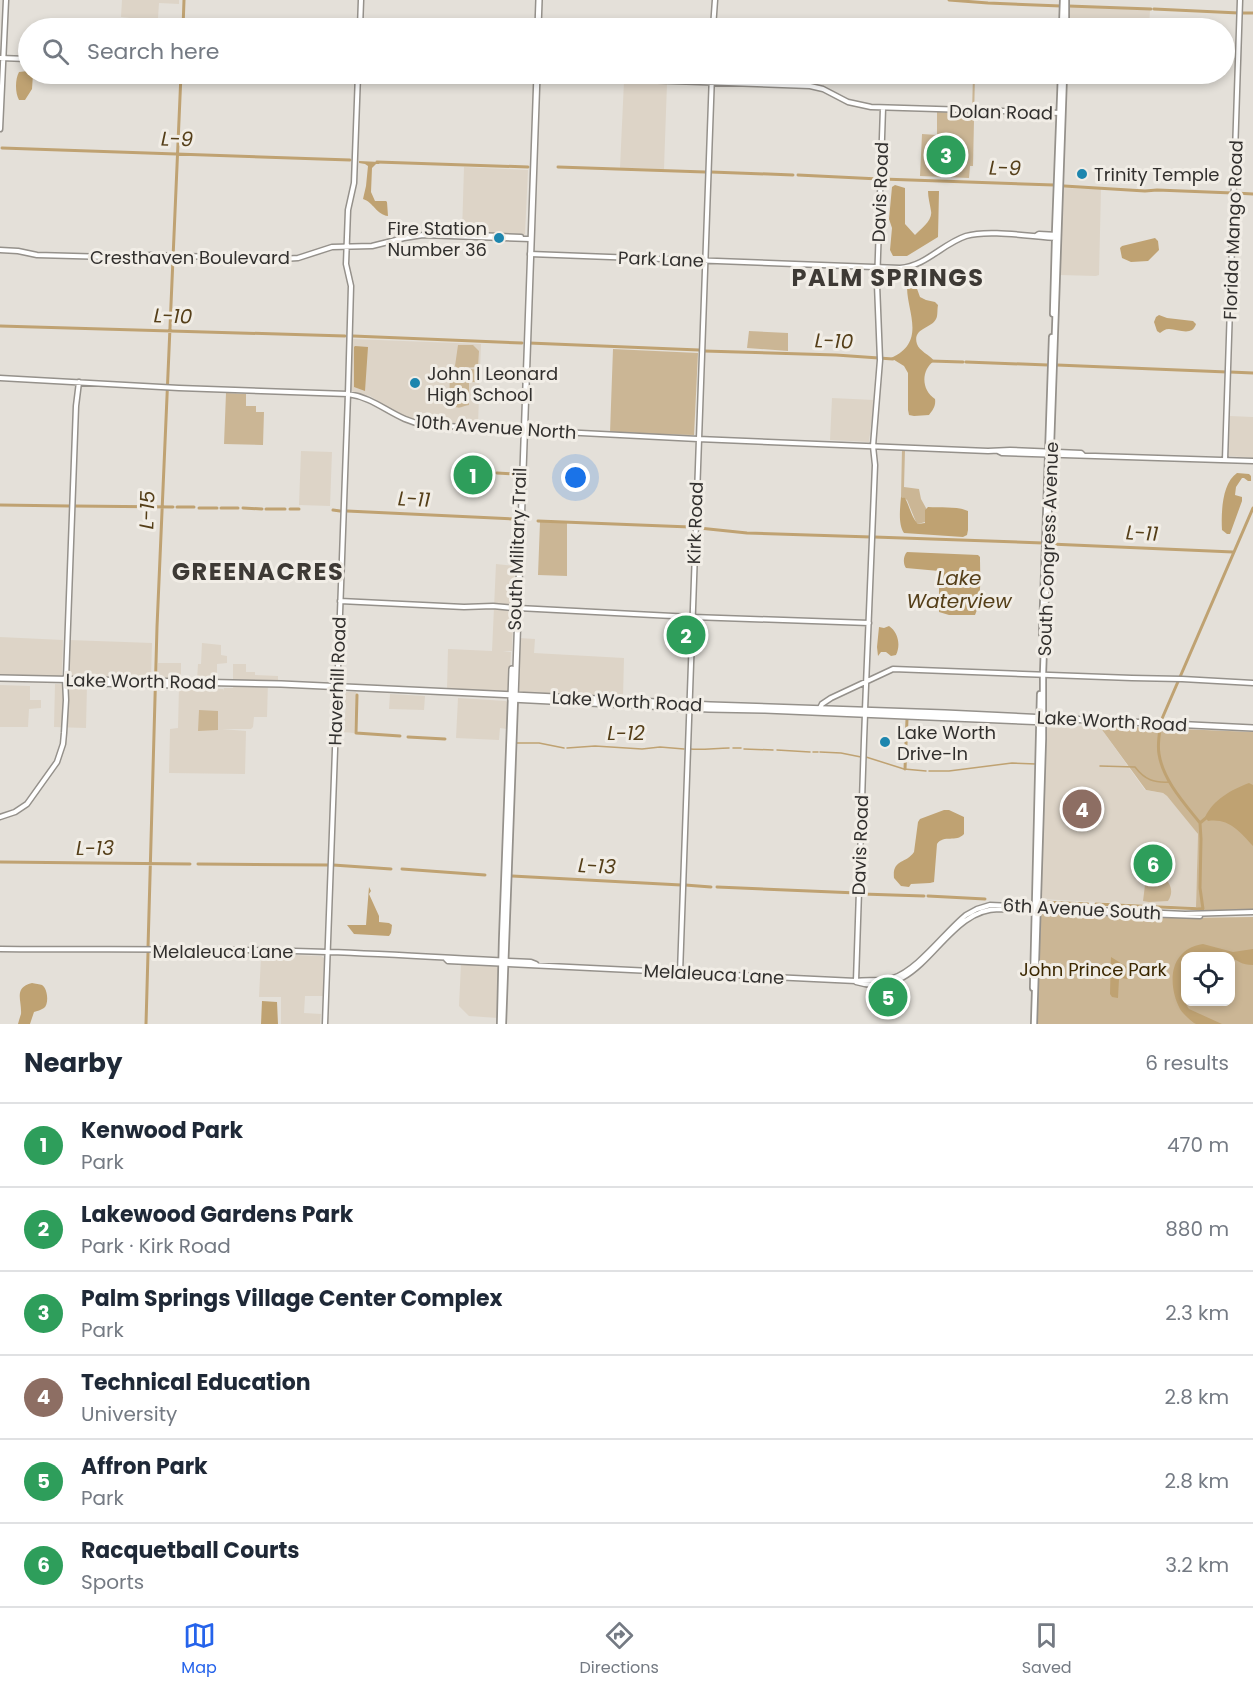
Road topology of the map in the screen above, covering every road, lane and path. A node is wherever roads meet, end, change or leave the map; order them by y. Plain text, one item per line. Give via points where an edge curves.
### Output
1 (6, 0) edge
2 (361, 0) edge
3 (537, 0) edge
4 (714, 0) edge
5 (1065, 0) edge
6 (1240, 0) edge
7 (360, 18) edge
8 (536, 18) edge
9 (537, 18) edge
10 (713, 18) edge
11 (1063, 18) edge
12 (1064, 18) edge
13 (2, 58) edge
14 (18, 59) edge
15 (358, 84) edge
16 (534, 84) edge
17 (535, 84) edge
18 (711, 84) edge
19 (764, 84) edge
20 (1062, 84) edge
21 (883, 108) junction
22 (1061, 113) junction
23 (534, 120) junction
24 (0, 129) edge
25 (1060, 161) junction
26 (1058, 197) junction
27 (1057, 236) junction
28 (529, 239) junction
29 (347, 247) junction
30 (0, 250) edge
31 (530, 254) junction
32 (705, 261) junction
33 (878, 267) junction
34 (1054, 276) junction
35 (528, 282) junction
36 (1057, 286) junction
37 (524, 333) junction
38 (527, 353) junction
39 (1052, 377) junction
40 (0, 378) edge
41 (77, 382) junction
42 (348, 394) junction
43 (522, 431) junction
44 (698, 439) junction
45 (874, 446) junction
46 (1050, 453) junction
47 (1225, 460) junction
48 (1253, 461) edge
49 (1048, 489) junction
50 (518, 562) junction
51 (340, 601) junction
52 (516, 608) junction
53 (692, 617) junction
54 (869, 623) junction
55 (1043, 624) junction
56 (515, 630) junction
57 (1042, 674) junction
58 (21, 680) junction
59 (867, 680) junction
60 (0, 681) edge
61 (66, 681) junction
62 (131, 682) junction
63 (154, 682) junction
64 (186, 682) junction
65 (221, 682) junction
66 (1253, 683) edge
67 (303, 684) junction
68 (169, 685) junction
69 (202, 686) junction
70 (295, 688) junction
71 (336, 688) junction
72 (513, 697) junction
73 (570, 699) junction
74 (587, 700) junction
75 (688, 706) junction
76 (821, 708) junction
77 (777, 709) junction
78 (865, 712) junction
79 (967, 714) junction
80 (955, 718) junction
81 (995, 718) junction
82 (1041, 720) junction
83 (1165, 725) junction
84 (1188, 725) junction
85 (1175, 727) junction
86 (1253, 729) edge
87 (0, 818) edge
88 (1036, 908) junction
89 (1253, 913) edge
90 (0, 949) edge
91 (327, 952) junction
92 (503, 962) junction
93 (680, 973) junction
94 (901, 977) joint
95 (856, 981) junction
96 (1034, 988) junction
97 (502, 1019) edge
98 (325, 1024) edge
99 (1033, 1024) edge

1 - 13 street
2 - 7 street
3 - 8 main road
3 - 9 main road
4 - 10 street
5 - 11 main road
5 - 12 main road
6 - 47 street, Florida Mango Road
13 - 14 street
13 - 24 street
15 - 29 street, Haverhill Road
16 - 23 main road
17 - 23 main road, South Military Trail
18 - 32 street, Kirk Road
19 - 21 street, Dolan Road via 817,87 853,104
20 - 22 main road, South Congress Avenue
21 - 22 street, Dolan Road
21 - 33 street, Davis Road
22 - 25 main road, South Congress Avenue
22 - 25 main road, South Congress Avenue
23 - 28 main road, South Military Trail
25 - 26 main road, South Congress Avenue
25 - 26 main road, South Congress Avenue
26 - 27 main road, South Congress Avenue
27 - 33 street, Park Lane via 969,235 917,264
27 - 34 main road, South Congress Avenue
27 - 36 main road, South Congress Avenue
28 - 29 street, Cresthaven Boulevard via 422,236
28 - 31 main road, South Military Trail
28 - 35 main road, South Military Trail
29 - 30 street, Cresthaven Boulevard via 327,248 288,259 151,255 129,258
29 - 42 street, Haverhill Road via 351,286
31 - 32 street, Park Lane
31 - 35 main road, South Military Trail
32 - 33 street, Park Lane
32 - 44 street, Kirk Road
33 - 45 street, Davis Road via 880,358
34 - 36 main road
34 - 39 main road, South Congress Avenue
35 - 37 main road, South Military Trail
35 - 38 main road, South Military Trail
36 - 39 main road, South Congress Avenue
37 - 38 main road
37 - 43 main road, South Military Trail
38 - 43 main road, South Military Trail
39 - 46 main road, South Congress Avenue
40 - 41 street, 10th Avenue North
41 - 42 street, 10th Avenue North
41 - 61 street
42 - 43 street, 10th Avenue North via 371,400 417,424
42 - 51 street, Haverhill Road
43 - 44 street, 10th Avenue North
43 - 50 main road, South Military Trail
43 - 50 main road, South Military Trail
44 - 45 street, 10th Avenue North
44 - 53 street, Kirk Road
45 - 46 street, 10th Avenue North
45 - 54 street, Davis Road
46 - 47 street, 10th Avenue North
46 - 49 main road, South Congress Avenue
46 - 49 main road, South Congress Avenue
47 - 48 street, 10th Avenue North
49 - 55 main road, South Congress Avenue
49 - 55 main road, South Congress Avenue
50 - 52 main road, South Military Trail
50 - 52 main road, South Military Trail
51 - 52 street
51 - 71 street, Haverhill Road
52 - 53 street
52 - 56 main road, South Military Trail
53 - 54 street
53 - 75 street, Kirk Road
54 - 59 street, Davis Road
55 - 57 main road, South Congress Avenue
56 - 72 main road, South Military Trail
56 - 72 main road, South Military Trail
57 - 59 street via 893,669
57 - 66 street
57 - 82 main road, South Congress Avenue
58 - 60 main road, Lake Worth Road
58 - 61 main road, Lake Worth Road
58 - 61 main road, Lake Worth Road
59 - 76 street
59 - 78 street, Davis Road
61 - 62 main road, Lake Worth Road
61 - 62 main road, Lake Worth Road
61 - 87 street via 62,754 28,806
62 - 63 main road, Lake Worth Road
63 - 64 main road, Lake Worth Road
63 - 68 main road, Lake Worth Road
64 - 65 main road, Lake Worth Road
64 - 68 main road
65 - 67 main road, Lake Worth Road
65 - 69 main road
67 - 70 main road
67 - 71 main road, Lake Worth Road
68 - 69 main road, Lake Worth Road
69 - 70 main road, Lake Worth Road
70 - 71 main road, Lake Worth Road
71 - 72 main road, Lake Worth Road
71 - 91 street, Haverhill Road
72 - 73 main road, Lake Worth Road
72 - 73 main road, Lake Worth Road
72 - 92 main road, South Military Trail
73 - 74 main road, Lake Worth Road
74 - 75 main road, Lake Worth Road
74 - 75 main road, Lake Worth Road
75 - 77 main road, Lake Worth Road
75 - 77 main road, Lake Worth Road
75 - 93 street, Kirk Road
76 - 77 main road, Lake Worth Road
76 - 77 main road, Lake Worth Road via 809,712
76 - 78 main road, Lake Worth Road
76 - 78 main road, Lake Worth Road
78 - 79 main road, Lake Worth Road
78 - 80 main road, Lake Worth Road
78 - 95 street, Davis Road
79 - 80 main road
79 - 81 main road, Lake Worth Road
80 - 81 main road, Lake Worth Road
81 - 82 main road, Lake Worth Road
81 - 82 main road, Lake Worth Road
82 - 83 main road, Lake Worth Road
82 - 88 main road, South Congress Avenue
83 - 84 main road, Lake Worth Road
83 - 85 main road, Lake Worth Road
84 - 85 main road
84 - 86 main road, Lake Worth Road
85 - 86 main road, Lake Worth Road
88 - 89 street, 6th Avenue South via 1185,916
88 - 94 street, 6th Avenue South via 995,909 976,914 912,972
88 - 96 main road, South Congress Avenue
90 - 91 street, Melaleuca Lane
91 - 92 street, Melaleuca Lane
91 - 98 street, Haverhill Road
92 - 93 street, Melaleuca Lane
92 - 97 main road, South Military Trail
92 - 97 main road, South Military Trail
93 - 95 street, Melaleuca Lane
94 - 95 street, Melaleuca Lane
96 - 99 main road, South Congress Avenue
96 - 99 main road, South Congress Avenue

